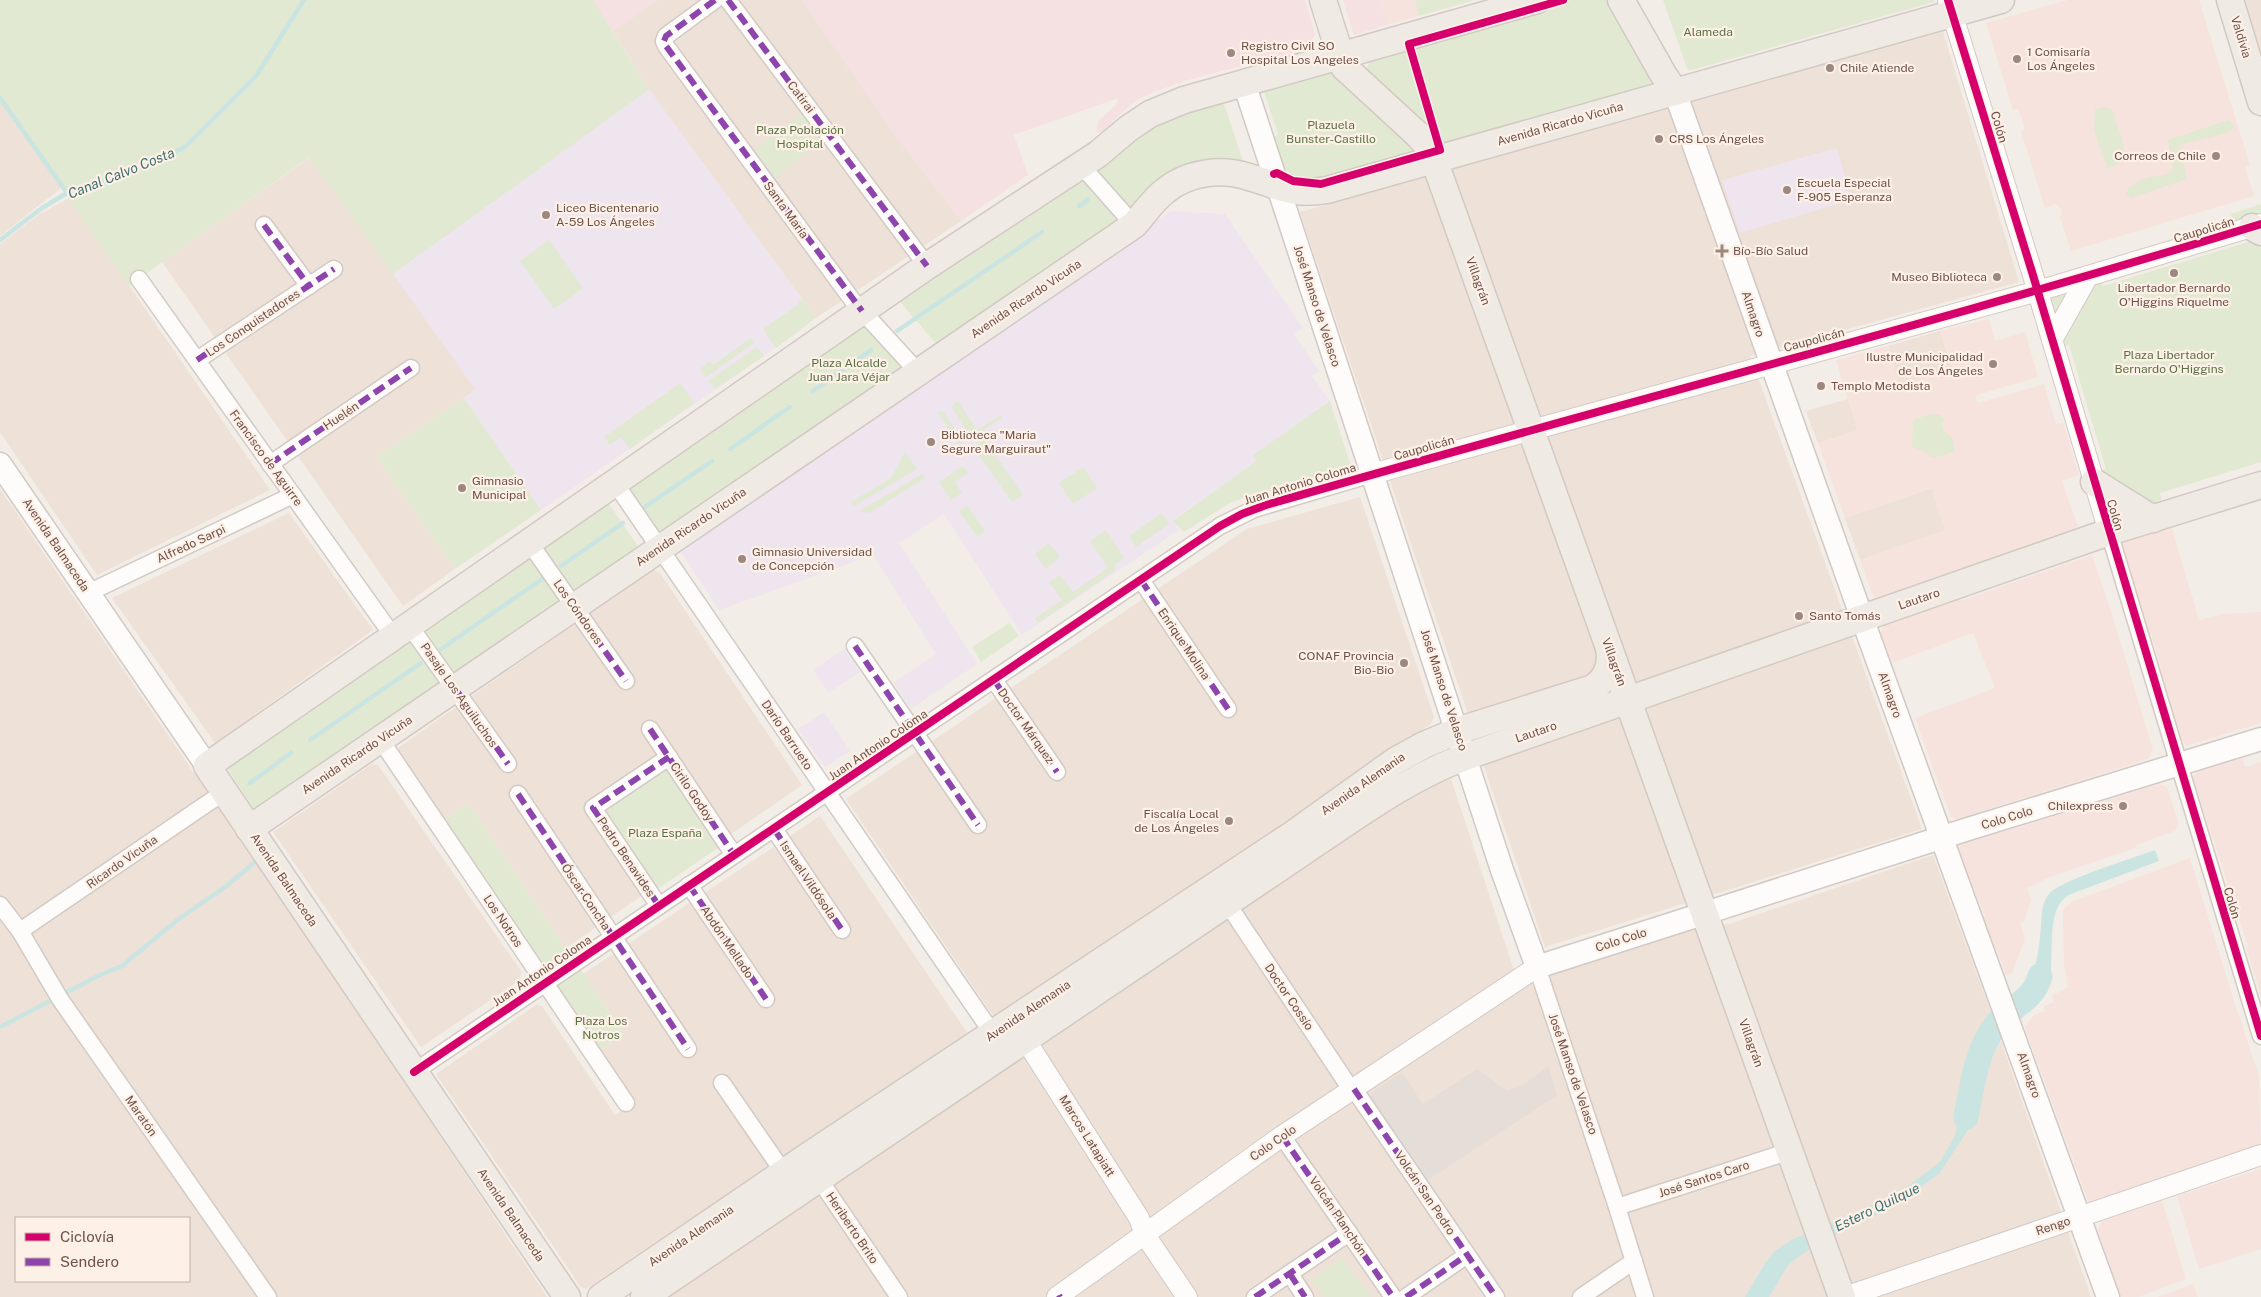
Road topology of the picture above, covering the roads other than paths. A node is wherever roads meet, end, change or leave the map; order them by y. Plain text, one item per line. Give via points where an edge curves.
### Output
1 (715, 0) edge
2 (728, 0) edge
3 (1323, 0) edge
4 (1537, 0) edge
5 (1621, 0) edge
6 (1640, 0) edge
7 (2001, 0) edge
8 (2230, 0) edge
9 (1950, 7) edge
10 (1396, 41) junction
11 (1340, 57) junction
12 (1244, 83) junction
13 (1369, 90) junction
14 (1675, 92) junction
15 (2261, 102) edge
16 (1434, 160) junction
17 (1080, 164) junction
18 (1278, 187) junction
19 (264, 225) dead end
20 (1134, 226) junction
21 (2258, 228) edge
22 (927, 266) junction
23 (334, 269) dead end
24 (2088, 276) junction
25 (140, 279) dead end
26 (309, 286) junction
27 (2038, 291) junction
28 (862, 311) junction
29 (2052, 340) junction
30 (197, 360) junction
31 (1771, 364) junction
32 (411, 368) dead end
33 (918, 372) junction
34 (1531, 429) junction
35 (0, 464) edge
36 (270, 464) junction
37 (1372, 474) junction
38 (2094, 482) junction
39 (615, 483) junction
40 (2261, 486) edge
41 (293, 495) junction
42 (2153, 519) junction
43 (2109, 532) junction
44 (529, 542) junction
45 (660, 548) junction
46 (1141, 580) junction
47 (88, 593) junction
48 (574, 607) junction
49 (1862, 618) junction
50 (401, 631) junction
51 (855, 646) dead end
52 (1609, 647) junction
53 (994, 680) junction
54 (626, 681) dead end
55 (455, 688) junction
56 (1628, 700) junction
57 (1228, 709) dead end
58 (650, 729) dead end
59 (1457, 731) junction
60 (914, 733) junction
61 (380, 739) junction
62 (2261, 739) edge
63 (669, 757) junction
64 (1465, 757) junction
65 (508, 764) dead end
66 (2179, 765) junction
67 (206, 766) junction
68 (1058, 772) dead end
69 (224, 792) junction
70 (827, 793) junction
71 (518, 794) dead end
72 (978, 825) dead end
73 (249, 829) junction
74 (774, 829) junction
75 (1942, 838) junction
76 (734, 855) junction
77 (689, 885) junction
78 (1227, 903) junction
79 (0, 905) edge
80 (659, 906) junction
81 (1704, 913) junction
82 (842, 930) dead end
83 (20, 931) junction
84 (613, 937) junction
85 (1537, 967) junction
86 (545, 982) junction
87 (766, 999) dead end
88 (993, 1034) junction
89 (2261, 1036) edge
90 (1025, 1039) junction
91 (688, 1049) dead end
92 (414, 1072) junction
93 (722, 1083) dead end
94 (1353, 1090) junction
95 (626, 1103) dead end
96 (1282, 1136) junction
97 (1790, 1151) junction
98 (2261, 1155) edge
99 (812, 1169) junction
100 (784, 1173) junction
101 (1617, 1207) junction
102 (2080, 1217) junction
103 (1349, 1233) junction
104 (1145, 1235) junction
105 (1467, 1255) junction
106 (1634, 1261) junction
107 (1290, 1274) junction
108 (1059, 1296) edge
109 (268, 1297) edge
110 (567, 1297) edge
111 (601, 1297) edge
112 (644, 1297) edge
113 (899, 1297) edge
114 (1187, 1297) edge
115 (1255, 1297) edge
116 (1305, 1297) edge
117 (1392, 1297) edge
118 (1406, 1297) edge
119 (1496, 1297) edge
120 (1581, 1297) edge
121 (1645, 1297) edge
122 (1844, 1297) edge
123 (2108, 1297) edge

1 - 28 street, Santa María via 666,36 664,41
2 - 22 street, Catirai
3 - 11 main road, Villagrán
4 - 10 main road
5 - 14 main road, Almagro
6 - 14 main road, Almagro via 1673,69
7 - 9 main road, Avenida Ricardo Vicuña
8 - 15 main road, Valdivia
9 - 14 main road, Avenida Ricardo Vicuña
9 - 27 street, Colón
10 - 11 main road
10 - 13 main road via 1379,48 1364,66
11 - 12 main road
11 - 13 main road, Villagrán via 1344,67
12 - 17 main road via 1162,109 1129,128 1098,154
12 - 18 main road, José Manso de Velasco
13 - 16 main road, Villagrán via 1423,140
14 - 16 main road, Avenida Ricardo Vicuña
14 - 31 main road, Almagro
16 - 18 main road, Avenida Ricardo Vicuña via 1321,191 1299,193
16 - 34 main road, Villagrán
17 - 20 street
17 - 22 main road
18 - 20 main road, Avenida Ricardo Vicuña via 1228,173 1192,176 1164,192
18 - 37 main road, José Manso de Velasco
19 - 26 street, Los Conquistadores
20 - 33 main road, Avenida Ricardo Vicuña
21 - 24 street, Caupolicán
22 - 28 main road
23 - 26 street, Los Conquistadores
24 - 27 street, Caupolicán
24 - 29 street
25 - 30 street, Francisco de Aguirre
26 - 30 street, Los Conquistadores
27 - 29 street, Colón
27 - 31 street, Caupolicán
28 - 33 street, Santa María
28 - 39 main road
29 - 38 street, Colón
30 - 36 street, Francisco de Aguirre
31 - 34 street, Caupolicán
31 - 49 main road, Almagro
32 - 36 street, Huelén
33 - 45 main road, Avenida Ricardo Vicuña
34 - 37 street, Caupolicán
34 - 52 main road, Villagrán
35 - 47 main road, Avenida Balmaceda
36 - 41 street, Francisco de Aguirre
37 - 46 street, Juan Antonio Coloma via 1242,514
37 - 59 main road, José Manso de Velasco
38 - 42 main road
38 - 43 street, Colón
39 - 44 main road
39 - 45 street, Darío Barrueto
40 - 42 main road, Lautaro
41 - 47 street, Alfredo Sarpi
41 - 50 street, Francisco de Aguirre
42 - 43 main road, Lautaro
43 - 49 main road, Lautaro
43 - 66 street, Colón
44 - 48 street, Los Cóndores
44 - 50 main road
45 - 48 main road, Avenida Ricardo Vicuña
45 - 70 street, Darío Barrueto
46 - 53 street, Juan Antonio Coloma
46 - 57 street, Enrique Molina
47 - 67 main road, Avenida Balmaceda
48 - 54 street, Los Cóndores
48 - 55 main road, Avenida Ricardo Vicuña
49 - 56 main road, Lautaro
49 - 75 main road, Almagro
50 - 55 street, Pasaje Los Aguiluchos
50 - 67 main road
51 - 60 street
52 - 56 main road, Villagrán
52 - 59 main road, Lautaro via 1607,673 1588,691
53 - 60 street, Juan Antonio Coloma
53 - 68 street, Doctor Márquez
55 - 61 main road, Avenida Ricardo Vicuña
55 - 65 street, Pasaje Los Aguiluchos
56 - 64 main road, Lautaro
56 - 81 main road, Villagrán
58 - 63 street, Cirilo Godoy
59 - 64 main road, José Manso de Velasco
59 - 88 main road, Avenida Alemania via 1416,748 1379,771 1292,834
60 - 70 street, Juan Antonio Coloma
60 - 72 street
61 - 73 main road, Avenida Ricardo Vicuña
61 - 86 street, Los Notros
62 - 66 main road, Colo Colo
63 - 76 street, Cirilo Godoy
63 - 80 street, Pedro Benavides via 594,808
64 - 78 main road, Avenida Alemania via 1395,791
64 - 85 main road, José Manso de Velasco
66 - 75 main road, Colo Colo
66 - 89 street, Colón
67 - 69 main road, Avenida Balmaceda
69 - 73 main road, Avenida Balmaceda
69 - 83 street, Ricardo Vicuña
70 - 74 street, Juan Antonio Coloma
70 - 88 street, Darío Barrueto
71 - 84 street, Óscar Concha
73 - 92 main road, Avenida Balmaceda
74 - 76 street, Juan Antonio Coloma
74 - 82 street, Ismael Vildósola
75 - 81 main road, Colo Colo
75 - 102 main road, Almagro
76 - 77 street, Juan Antonio Coloma
77 - 80 street, Juan Antonio Coloma
77 - 87 street, Abdón Mellado
78 - 90 main road, Avenida Alemania
78 - 94 street, Doctor Cossío
79 - 83 street, Maratón
80 - 84 street, Juan Antonio Coloma
81 - 85 main road, Colo Colo
81 - 97 main road, Villagrán
83 - 109 street, Maratón via 60,999
84 - 86 street, Juan Antonio Coloma
84 - 91 street, Óscar Concha
85 - 94 street, Colo Colo
85 - 101 street, José Manso de Velasco
86 - 92 street, Juan Antonio Coloma
86 - 95 street, Los Notros
88 - 90 street
88 - 99 main road, Avenida Alemania
90 - 99 main road, Avenida Alemania
90 - 104 street, Marcos Latapiatt via 1139,1218
92 - 110 main road, Avenida Balmaceda
93 - 100 street
94 - 96 street, Colo Colo
94 - 105 street, Volcán San Pedro
96 - 103 street, Volcán Planchón
96 - 104 street, Colo Colo
97 - 101 street, José Santos Caro
97 - 122 main road, Villagrán
98 - 102 street, Rengo
99 - 100 main road, Avenida Alemania
99 - 112 main road, Avenida Alemania
99 - 113 street, Heriberto Brito
100 - 111 main road, Avenida Alemania
101 - 106 street, José Manso de Velasco
102 - 122 street, Rengo
102 - 123 main road, Almagro
103 - 107 street
103 - 117 street, Volcán Planchón
104 - 108 street, Colo Colo
104 - 114 street, Marcos Latapiatt
105 - 118 street
105 - 119 street, Volcán San Pedro
106 - 120 street
106 - 121 street, José Manso de Velasco
107 - 115 street
107 - 116 street

